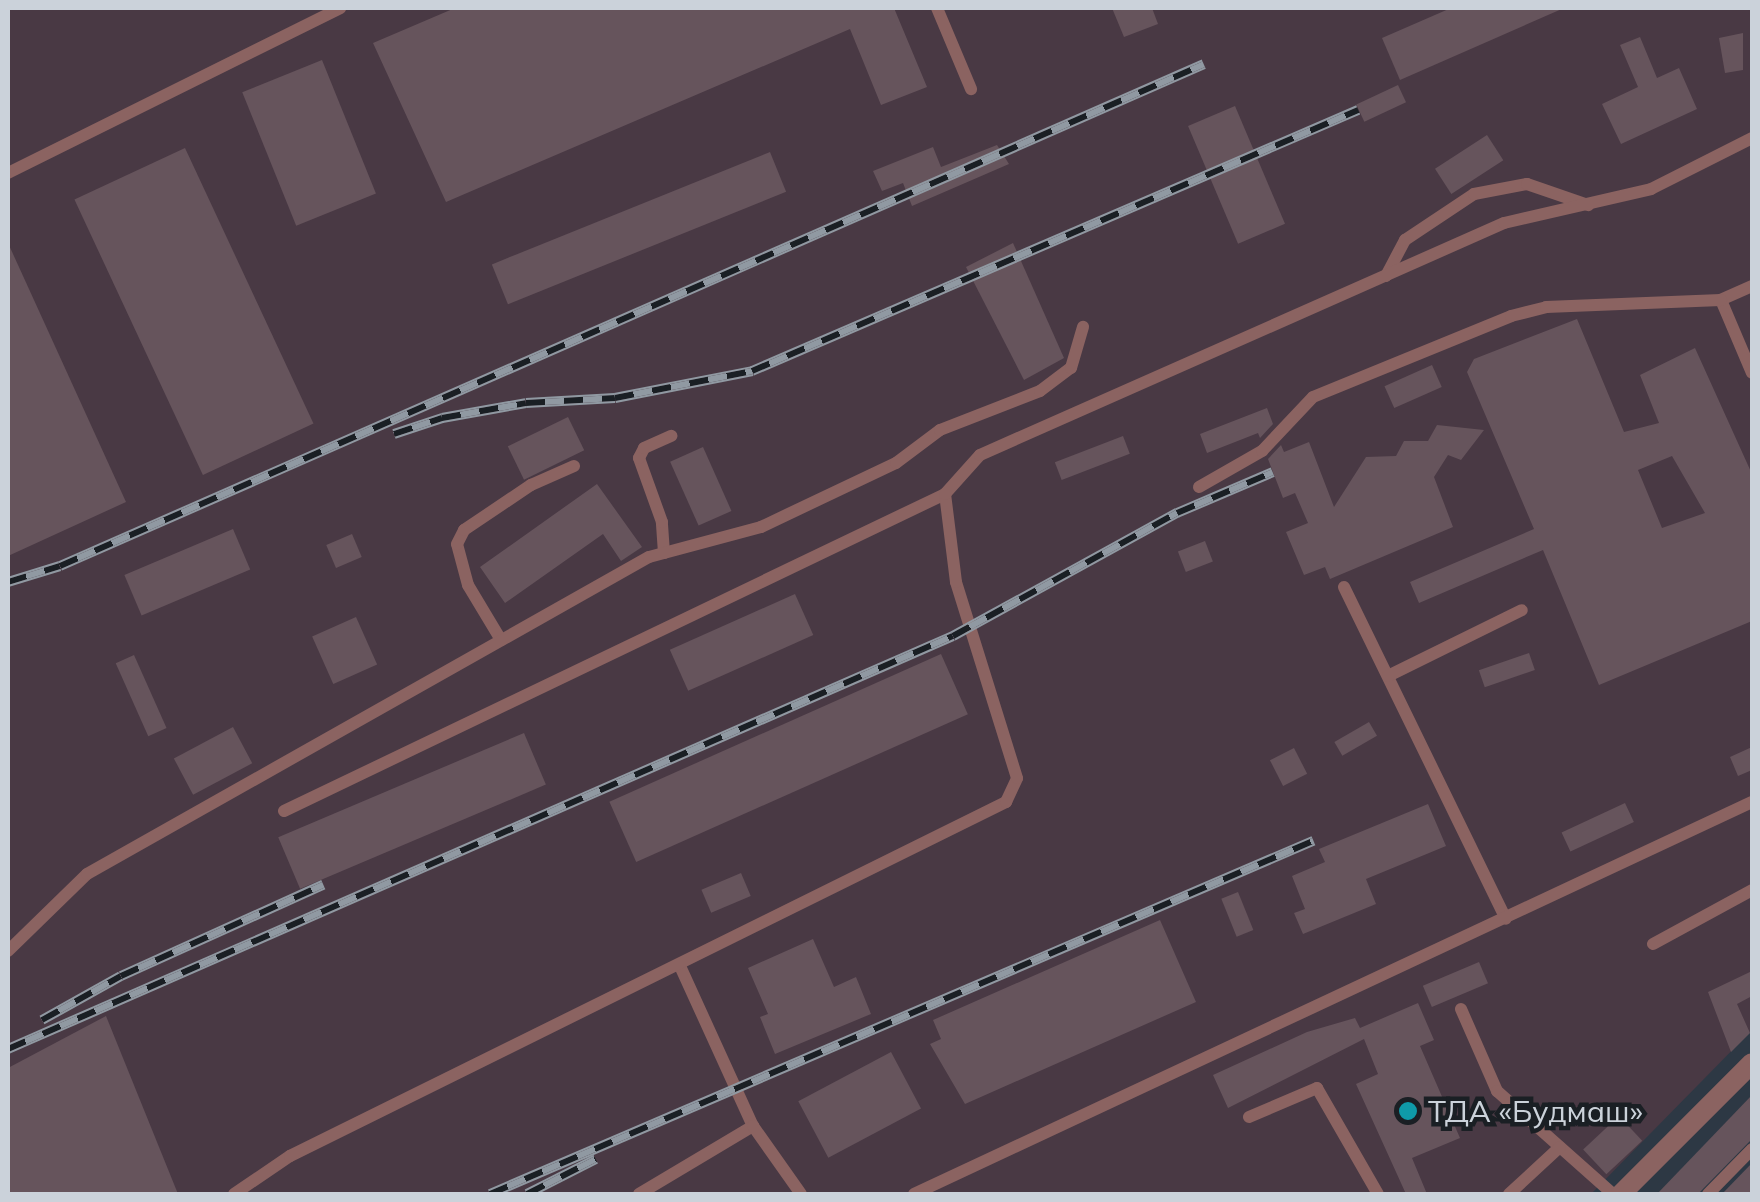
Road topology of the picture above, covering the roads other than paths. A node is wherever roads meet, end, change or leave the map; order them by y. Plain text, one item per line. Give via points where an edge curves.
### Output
1 (340, 8) edge
2 (937, 8) edge
3 (971, 90) dead end
4 (1752, 138) edge
5 (8, 172) edge
6 (1590, 206) junction
7 (1386, 276) junction
8 (1752, 286) edge
9 (1720, 300) junction
10 (1083, 327) dead end
11 (1752, 373) edge
12 (670, 436) dead end
13 (574, 466) dead end
14 (1198, 488) dead end
15 (945, 494) junction
16 (664, 553) junction
17 (1344, 587) dead end
18 (1522, 610) dead end
19 (501, 640) junction
20 (1388, 676) junction
21 (1752, 802) edge
22 (284, 811) dead end
23 (1752, 890) edge
24 (1506, 919) junction
25 (1652, 944) dead end
26 (8, 951) edge
27 (680, 966) junction
28 (1461, 1010) dead end
29 (1752, 1063) edge
30 (1250, 1117) dead end
31 (753, 1126) junction
32 (1560, 1147) junction
33 (1752, 1150) edge
34 (234, 1194) edge
35 (639, 1194) edge
36 (801, 1194) edge
37 (914, 1194) edge
38 (1378, 1194) edge
39 (1509, 1194) edge
40 (1613, 1194) edge
41 (1621, 1194) edge
42 (1708, 1194) edge

1 - 5 lane
2 - 3 lane
4 - 6 lane via 1651,189
6 - 7 lane via 1504,223
6 - 7 lane via 1527,184 1474,194 1405,240
7 - 15 lane via 1003,441 963,469
8 - 9 lane
9 - 11 lane
9 - 14 lane via 1546,308 1511,316 1313,397 1262,451
10 - 16 lane via 1071,368 1040,391 940,430 896,463 761,527
12 - 16 lane via 644,448 639,458 662,522
13 - 19 lane via 530,485 464,530 457,544 468,585
15 - 22 lane
15 - 27 lane via 956,582 1017,778 1014,791 991,814
16 - 19 lane
17 - 20 lane
18 - 20 lane
19 - 26 lane via 87,874
20 - 24 lane
21 - 24 lane
23 - 25 lane
24 - 37 lane
27 - 31 lane
27 - 34 lane via 290,1156
28 - 32 lane via 1497,1091
29 - 41 street
30 - 38 lane via 1318,1088
31 - 35 lane
31 - 36 lane
32 - 39 lane
32 - 40 lane
33 - 42 lane

